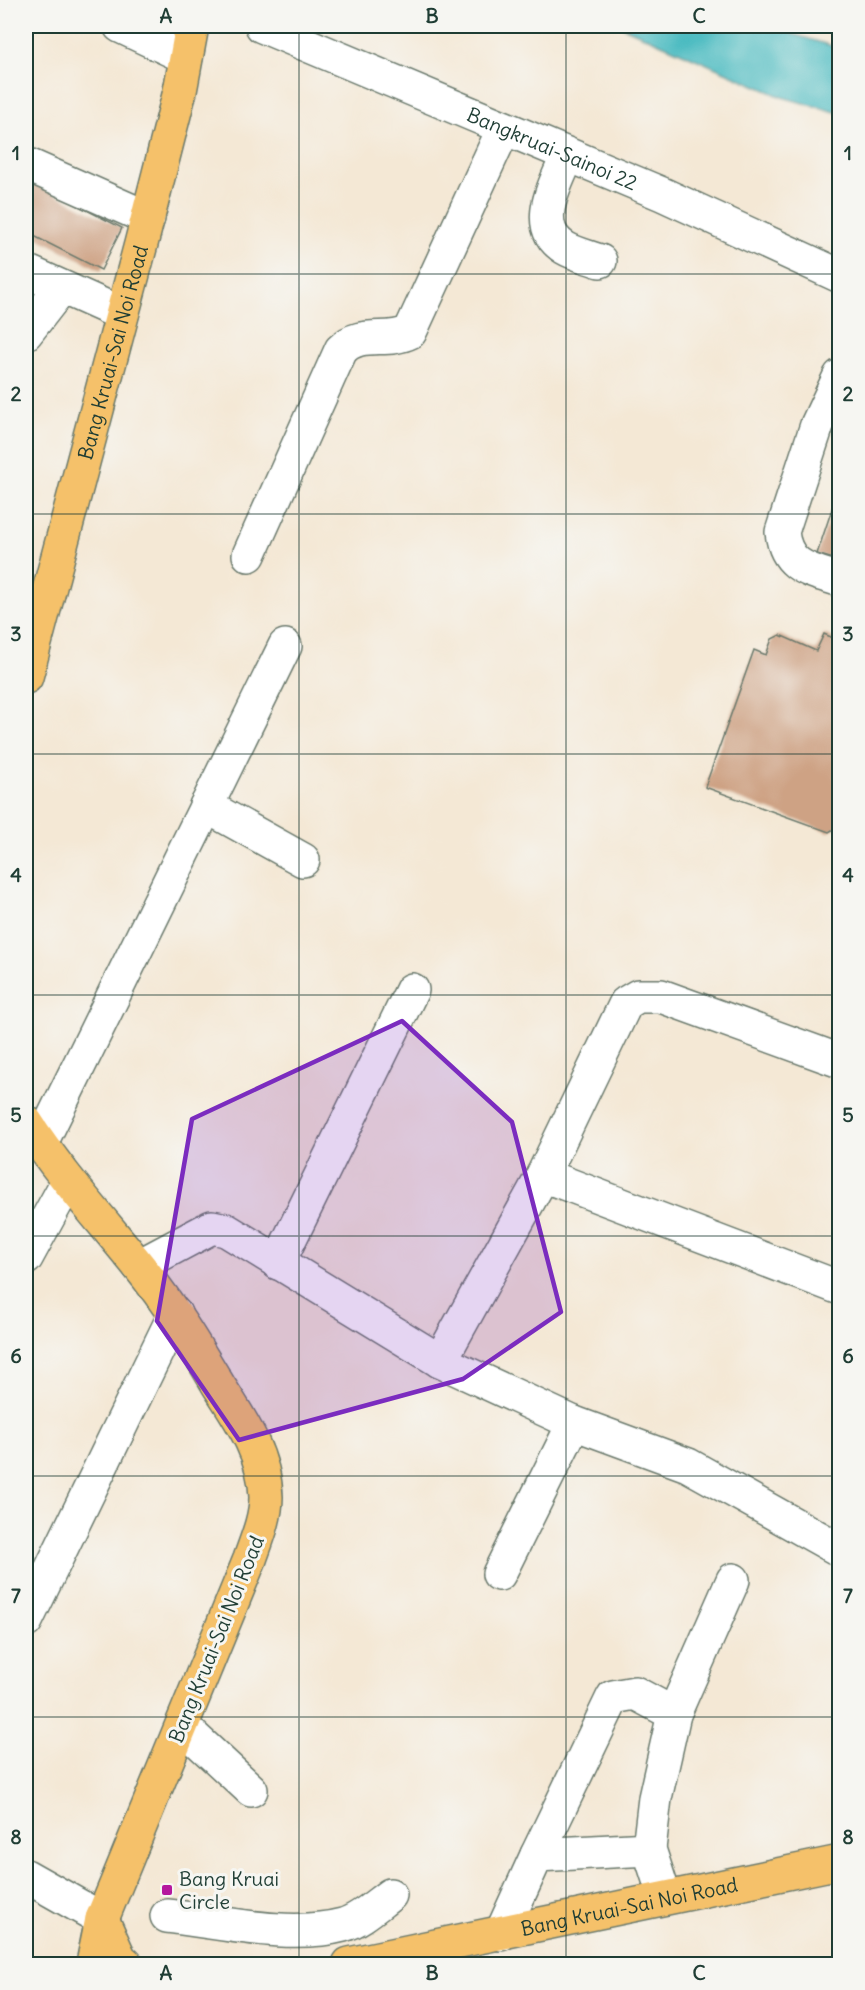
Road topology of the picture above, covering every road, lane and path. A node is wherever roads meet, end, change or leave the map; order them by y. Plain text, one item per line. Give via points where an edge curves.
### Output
1 (120, 26) edge
2 (192, 26) edge
3 (262, 26) edge
4 (186, 57) junction
5 (504, 128) junction
6 (568, 155) junction
7 (26, 164) edge
8 (148, 218) junction
9 (600, 261) dead end
10 (26, 271) edge
11 (840, 276) edge
12 (61, 288) junction
13 (122, 314) junction
14 (26, 333) edge
15 (840, 376) edge
16 (249, 555) dead end
17 (840, 580) edge
18 (285, 646) dead end
19 (26, 676) edge
20 (206, 806) junction
21 (303, 860) dead end
22 (412, 990) dead end
23 (840, 1061) edge
24 (33, 1133) edge
25 (543, 1175) junction
26 (68, 1181) junction
27 (26, 1258) edge
28 (278, 1263) junction
29 (139, 1266) junction
30 (840, 1288) edge
31 (175, 1314) junction
32 (440, 1361) junction
33 (574, 1423) junction
34 (840, 1550) edge
35 (499, 1574) dead end
36 (733, 1580) dead end
37 (26, 1621) edge
38 (674, 1714) junction
39 (182, 1726) junction
40 (251, 1790) dead end
41 (649, 1849) junction
42 (537, 1855) junction
43 (840, 1862) edge
44 (26, 1876) edge
45 (390, 1895) dead end
46 (665, 1898) junction
47 (167, 1916) dead end
48 (102, 1919) junction
49 (343, 1925) junction
50 (501, 1934) junction
51 (431, 1956) edge
52 (92, 1964) edge
53 (352, 1964) edge
54 (126, 1965) edge

1 - 4 street
2 - 4 main road, Bang Kruai-Sai Noi Road
3 - 5 street, Bangkruai-Sainoi 22
4 - 8 main road, Bang Kruai-Sai Noi Road
5 - 6 street, Bangkruai-Sainoi 22
5 - 16 street via 410,332 401,337 362,337 341,350
6 - 9 street via 550,200 546,218 549,235 566,248
6 - 11 street, Bangkruai-Sainoi 22
7 - 8 street
8 - 13 main road, Bang Kruai-Sai Noi Road
10 - 12 street
12 - 13 street
12 - 14 street
13 - 19 main road, Bang Kruai-Sai Noi Road
15 - 17 street via 817,425 782,532 784,548 792,560 808,570
18 - 20 street
20 - 21 street
20 - 24 street
22 - 28 street
23 - 25 street via 661,996 638,996 626,1003
24 - 26 main road, Bang Kruai-Sai Noi Road
25 - 30 street
25 - 32 street
26 - 27 street
26 - 29 main road, Bang Kruai-Sai Noi Road
28 - 29 street via 226,1230 212,1227
28 - 32 street
29 - 31 main road, Bang Kruai-Sai Noi Road
31 - 37 street
31 - 39 main road, Bang Kruai-Sai Noi Road via 250,1435 266,1497 250,1559
32 - 33 street
33 - 34 street via 688,1465
33 - 35 street
36 - 38 street
38 - 41 street
38 - 42 street via 634,1693 613,1697
39 - 40 street
39 - 48 main road, Bang Kruai-Sai Noi Road
41 - 42 street
41 - 46 street
42 - 50 street
43 - 46 main road, Bang Kruai-Sai Noi Road
44 - 48 street
45 - 49 street
46 - 50 main road, Bang Kruai-Sai Noi Road
47 - 49 street via 271,1929
48 - 52 main road, Bang Kruai-Sai Noi Road
48 - 54 main road
49 - 53 street
50 - 51 main road, Bang Kruai-Sai Noi Road
51 - 53 main road, Bang Kruai-Sai Noi Road

